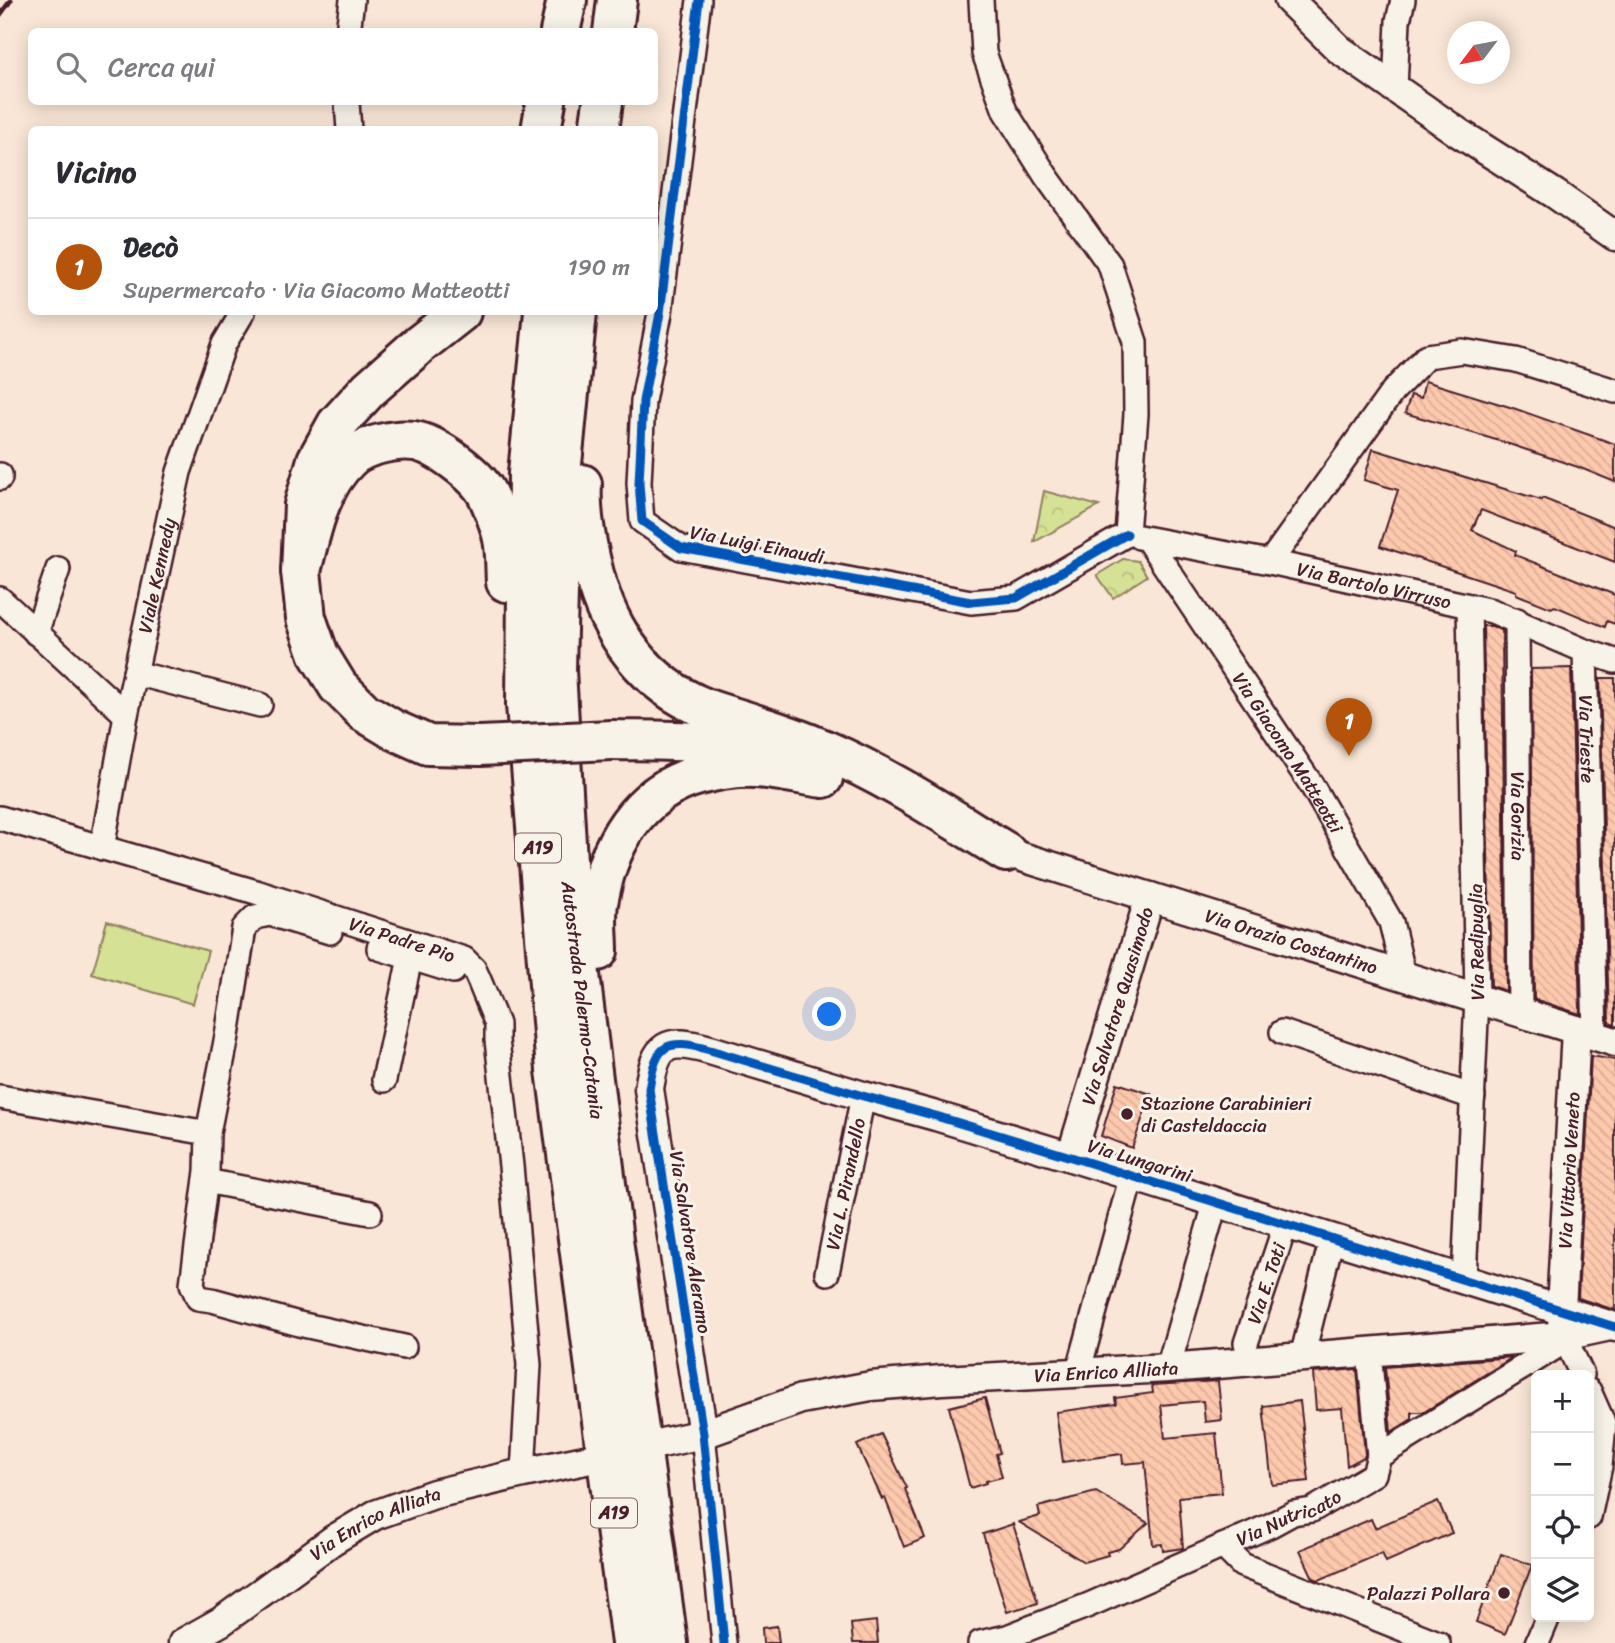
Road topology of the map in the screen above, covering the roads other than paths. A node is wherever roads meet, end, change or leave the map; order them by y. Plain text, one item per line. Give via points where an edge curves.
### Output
1 (352, 0) edge
2 (567, 0) edge
3 (584, 0) edge
4 (617, 0) edge
5 (634, 0) edge
6 (699, 0) edge
7 (981, 0) edge
8 (1289, 0) edge
9 (1404, 0) edge
10 (348, 28) edge
11 (561, 28) edge
12 (580, 28) edge
13 (613, 28) edge
14 (630, 28) edge
15 (1395, 88) junction
16 (347, 105) edge
17 (545, 105) edge
18 (570, 105) edge
19 (603, 105) edge
20 (621, 105) edge
21 (349, 126) edge
22 (542, 126) edge
23 (567, 126) edge
24 (600, 126) edge
25 (618, 126) edge
26 (1615, 236) edge
27 (241, 315) edge
28 (457, 315) edge
29 (544, 315) edge
30 (577, 315) edge
31 (597, 315) edge
32 (1615, 391) edge
33 (1137, 536) junction
34 (1270, 562) junction
35 (58, 569) dead end
36 (301, 571) junction
37 (0, 599) edge
38 (1469, 606) junction
39 (1517, 620) junction
40 (36, 633) junction
41 (1586, 650) junction
42 (1615, 661) edge
43 (135, 673) junction
44 (260, 705) dead end
45 (126, 715) junction
46 (823, 778) junction
47 (0, 818) edge
48 (102, 848) junction
49 (1006, 852) junction
50 (1150, 897) junction
51 (410, 958) junction
52 (474, 969) junction
53 (1404, 976) junction
54 (1478, 998) junction
55 (1520, 1012) junction
56 (1282, 1032) dead end
57 (1595, 1036) edge
58 (657, 1057) joint
59 (384, 1080) dead end
60 (863, 1096) junction
61 (0, 1097) edge
62 (1473, 1097) junction
63 (208, 1133) junction
64 (1071, 1157) junction
65 (1132, 1175) junction
66 (206, 1181) junction
67 (1216, 1201) junction
68 (370, 1213) dead end
69 (1286, 1223) junction
70 (1332, 1238) junction
71 (612, 1240) junction
72 (827, 1273) dead end
73 (1464, 1279) junction
74 (1562, 1323) junction
75 (1614, 1326) edge
76 (1246, 1343) dead end
77 (404, 1347) dead end
78 (1369, 1352) junction
79 (1302, 1357) junction
80 (1168, 1368) junction
81 (1579, 1370) edge
82 (1078, 1373) junction
83 (596, 1383) junction
84 (1594, 1400) edge
85 (1609, 1427) edge
86 (703, 1434) junction
87 (657, 1444) dead end
88 (1379, 1456) junction
89 (590, 1459) dead end
90 (523, 1473) junction
91 (1594, 1496) edge
92 (1223, 1546) junction
93 (1546, 1622) edge
94 (183, 1643) edge
95 (631, 1643) edge
96 (668, 1643) edge
97 (724, 1643) edge
98 (980, 1643) edge
99 (1438, 1643) edge
100 (1537, 1643) edge

1 - 10 street
2 - 11 highway
3 - 12 highway
4 - 13 highway
5 - 14 highway
6 - 33 street, Via Luigi Einaudi via 660,313 643,401 642,522 681,548 971,602 1016,598
7 - 33 street via 984,53 1005,111 1110,265 1135,342
8 - 15 street via 1340,50
9 - 15 street via 1398,21
15 - 26 street
16 - 21 street
17 - 22 highway
18 - 23 highway
19 - 24 highway
20 - 25 highway
27 - 43 street, Viale Kennedy via 224,344 179,472
28 - 36 highway via 369,389 337,424 317,460 304,505
29 - 83 highway, Autostrada Palermo-Catania / A19 via 528,473 526,705 556,1070
30 - 71 highway, Autostrada Palermo-Catania / A19 via 561,474 556,670 568,878
31 - 49 highway via 582,495 597,587 627,647 649,674 693,702 825,750 879,775
32 - 34 street via 1516,359 1462,351 1427,356 1393,391
33 - 34 street, Via Bartolo Virruso
33 - 53 street, Via Giacomo Matteotti via 1311,784 1391,922
34 - 38 street, Via Bartolo Virruso
35 - 40 street
36 - 46 highway, bridge via 306,618 319,655 338,686 364,712 428,745 695,741 750,751
36 - 83 highway via 319,506 333,479 349,458 370,446 415,441 442,452 486,492 503,539 510,709 542,1074 573,1281
37 - 40 street
38 - 39 street, Via Bartolo Virruso
38 - 54 street, Via Redipuglia
39 - 41 street, Via Bartolo Virruso
39 - 55 street, Via Gorizia
40 - 45 street
41 - 42 street, Via Bartolo Virruso
41 - 57 street, Via Trieste
43 - 44 street
43 - 45 street, Viale Kennedy
45 - 48 street, Viale Kennedy
46 - 49 highway
46 - 71 highway via 754,768 685,778 655,794 632,817 608,865 598,899 598,963 608,1063
47 - 48 street, Via Padre Pio
48 - 52 street, Via Padre Pio via 430,947 464,959
49 - 50 street, Via Orazio Costantino
50 - 53 street, Via Orazio Costantino
50 - 64 street, Via Salvatore Quasimodo
51 - 52 street via 455,972
51 - 59 street
51 - 63 street via 270,914 248,921 241,935
52 - 90 street, Via Padre Pio via 497,1024 511,1166 529,1365
53 - 54 street, Via Orazio Costantino
54 - 55 street, Via Orazio Costantino
54 - 62 street, Via Redipuglia
55 - 57 street, Via Orazio Costantino
56 - 62 street
57 - 74 street, Via Vittorio Veneto
58 - 60 street, Via Lungarini via 671,1044 686,1044
58 - 86 street, Via Salvatore Aleramo via 649,1089
60 - 64 street, Via Lungarini
60 - 72 street, Via L. Pirandello
61 - 63 street
62 - 73 street, Via Redipuglia
63 - 66 street
64 - 65 street, Via Lungarini
65 - 67 street, Via Lungarini
65 - 82 street
66 - 68 street
66 - 77 street via 192,1284 198,1298
67 - 69 street, Via Lungarini
67 - 80 street
69 - 70 street, Via Lungarini
69 - 76 street, Via E. Toti
70 - 73 street, Via Lungarini
70 - 79 street
71 - 96 highway, Autostrada Palermo-Catania / A19
73 - 74 street, Via Lungarini
74 - 75 street, Via Enrico Alliata
74 - 78 street, Via Enrico Alliata
74 - 81 street
74 - 88 street, Via Nutricato via 1554,1348
78 - 79 street, Via Enrico Alliata
78 - 88 street
79 - 80 street, Via Enrico Alliata
80 - 82 street, Via Enrico Alliata
82 - 86 street, Via Enrico Alliata via 871,1387 801,1399
83 - 95 highway, Autostrada Palermo-Catania / A19
84 - 85 street
85 - 91 street
86 - 87 street, Via Enrico Alliata
86 - 97 street
88 - 92 street, Via Nutricato via 1374,1474 1342,1493
89 - 90 street, Via Enrico Alliata
90 - 94 street, Via Enrico Alliata via 434,1494 374,1515
92 - 98 street, Via Nutricato via 1089,1605
92 - 99 street via 1242,1564
93 - 100 street

